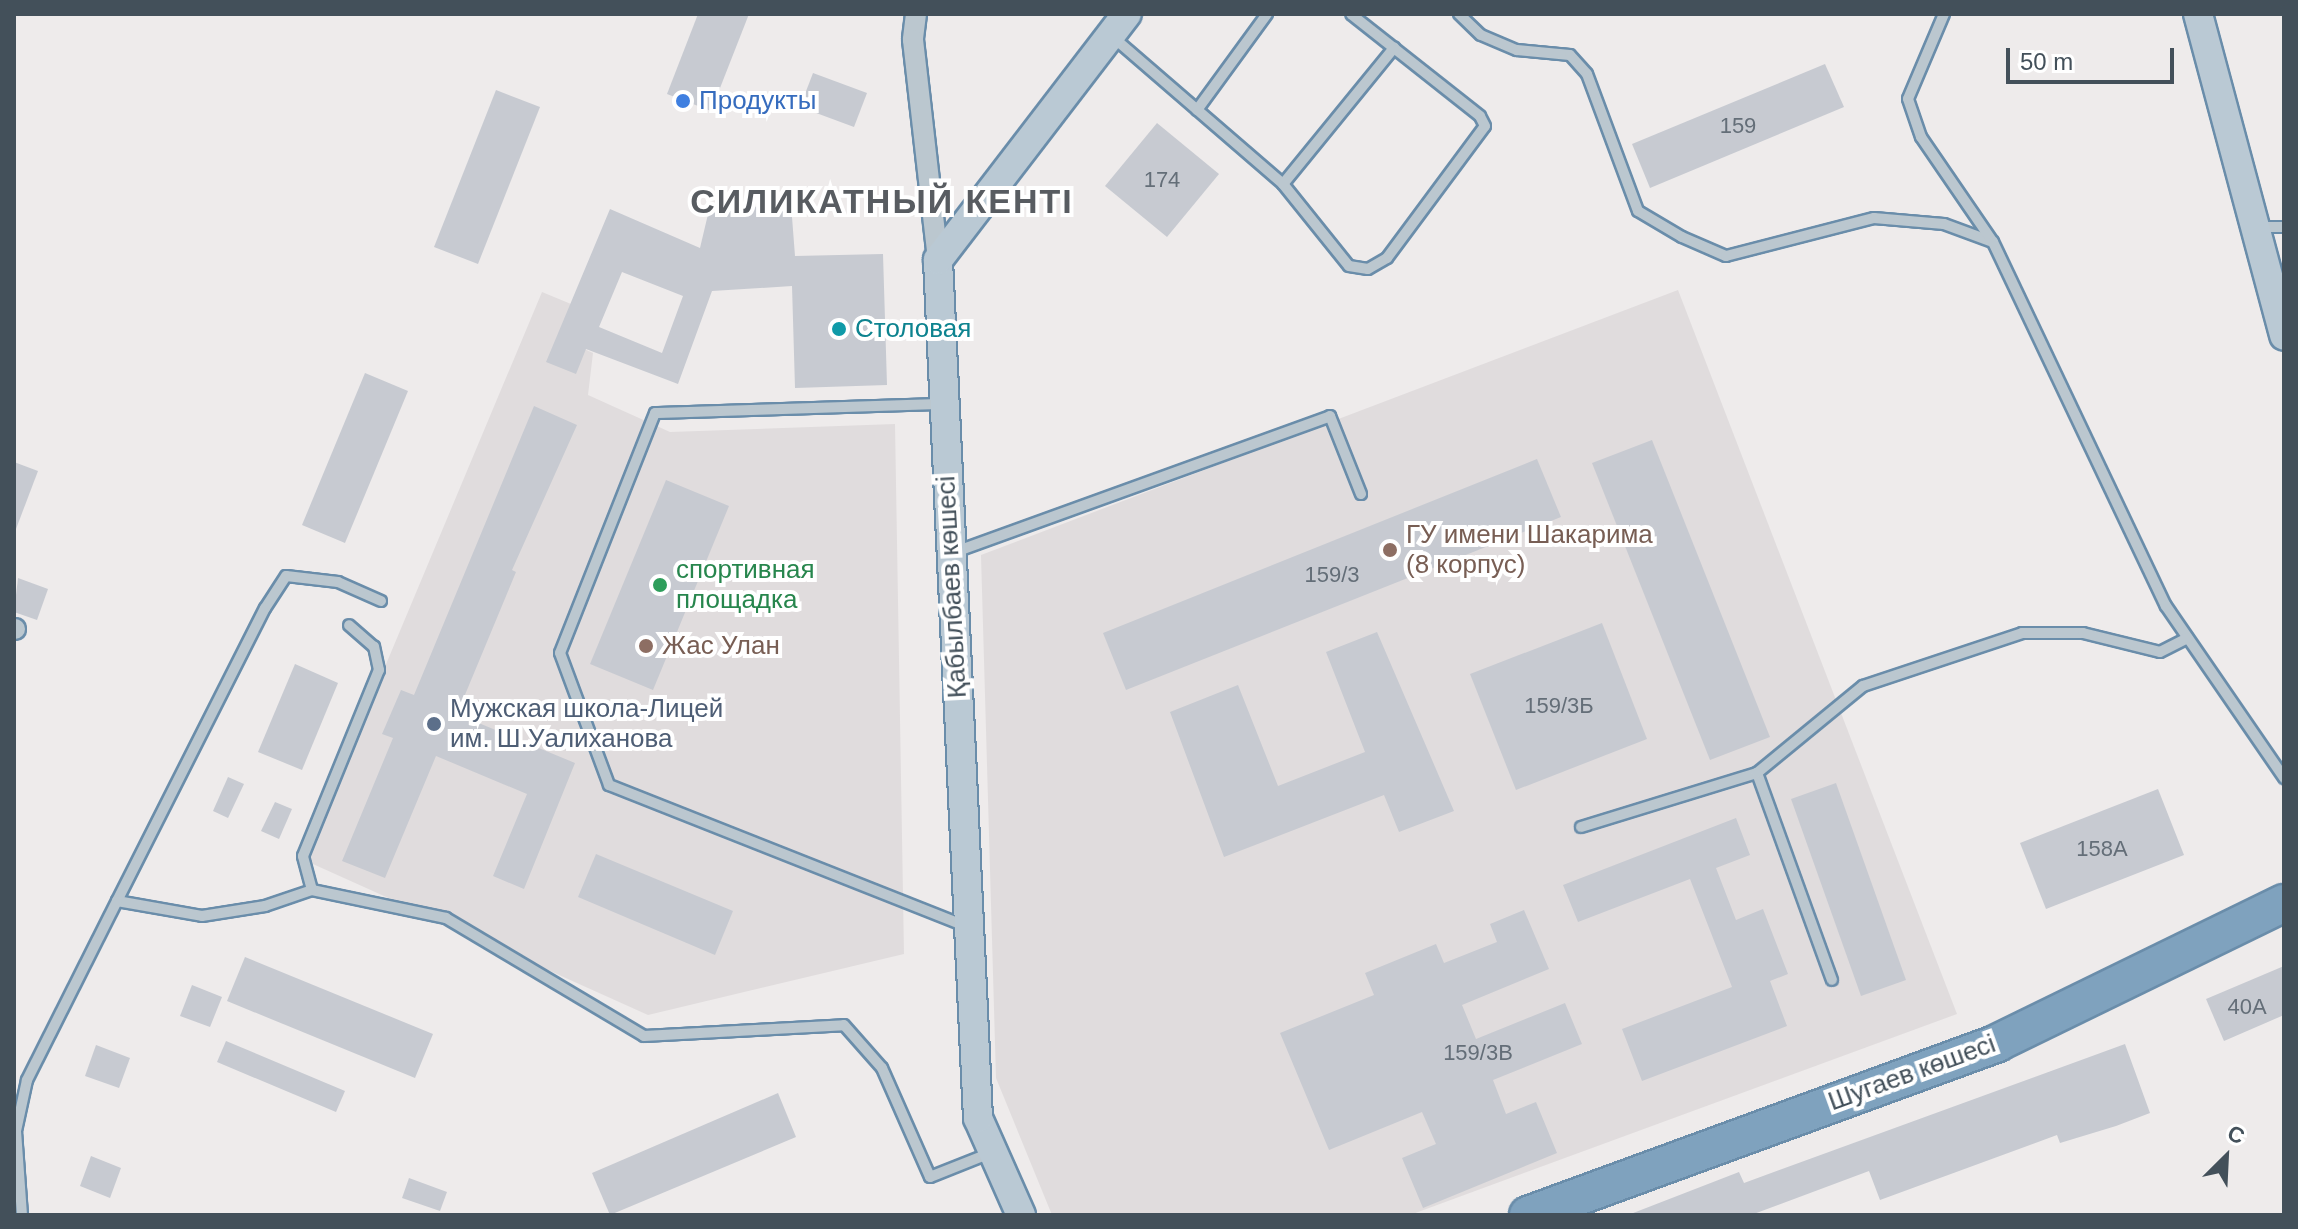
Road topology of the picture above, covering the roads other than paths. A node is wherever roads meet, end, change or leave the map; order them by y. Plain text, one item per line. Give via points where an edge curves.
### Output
1 (916, 14) edge
2 (1267, 14) edge
3 (1351, 14) edge
4 (1459, 14) edge
5 (1944, 14) edge
6 (2198, 14) edge
7 (1120, 25) edge
8 (1394, 48) junction
9 (1197, 110) junction
10 (1283, 184) junction
11 (2255, 227) junction
12 (2284, 227) edge
13 (1993, 242) junction
14 (938, 260) junction
15 (2284, 336) edge
16 (943, 404) junction
17 (1361, 494) dead end
18 (950, 554) junction
19 (381, 601) dead end
20 (349, 625) dead end
21 (2188, 638) junction
22 (1757, 773) junction
23 (2284, 778) edge
24 (1581, 827) dead end
25 (312, 890) junction
26 (117, 901) junction
27 (2284, 903) edge
28 (968, 928) junction
29 (1832, 980) dead end
30 (997, 1160) junction
31 (22, 1215) edge
32 (998, 1215) edge
33 (1021, 1215) edge
34 (1528, 1215) edge

1 - 14 street via 913,40
2 - 9 lane
3 - 8 lane
4 - 13 lane via 1481,35 1517,50 1570,55 1587,74 1638,211 1726,256 1874,218 1944,224
5 - 13 lane via 1908,99 1929,150
6 - 11 main road
7 - 9 lane
7 - 14 main road via 1055,102
8 - 10 lane
8 - 10 lane via 1480,116 1485,126 1387,258 1368,269 1349,266
9 - 10 lane
11 - 12 lane
11 - 15 main road
13 - 21 lane via 2166,606
14 - 16 main road, Қабылбаев көшесі
16 - 18 main road, Қабылбаев көшесі
16 - 28 lane via 655,413 560,653 609,785
17 - 18 lane via 1330,416
18 - 28 main road, Қабылбаев көшесі
19 - 26 lane via 338,582 286,576
20 - 25 lane via 374,647 379,670 303,856
21 - 22 lane via 2160,652 2083,633 2022,633 1863,686
21 - 23 lane
22 - 24 lane
22 - 29 lane
25 - 26 lane via 265,906 202,916
25 - 30 lane via 446,918 644,1036 844,1025 882,1068 930,1177
26 - 31 lane via 27,1080 16,1131
27 - 34 highway, Шугаев көшесі via 1997,1043
28 - 30 main road, Қабылбаев көшесі via 978,1118
30 - 32 main road
30 - 33 main road, Қабылбаев көшесі

